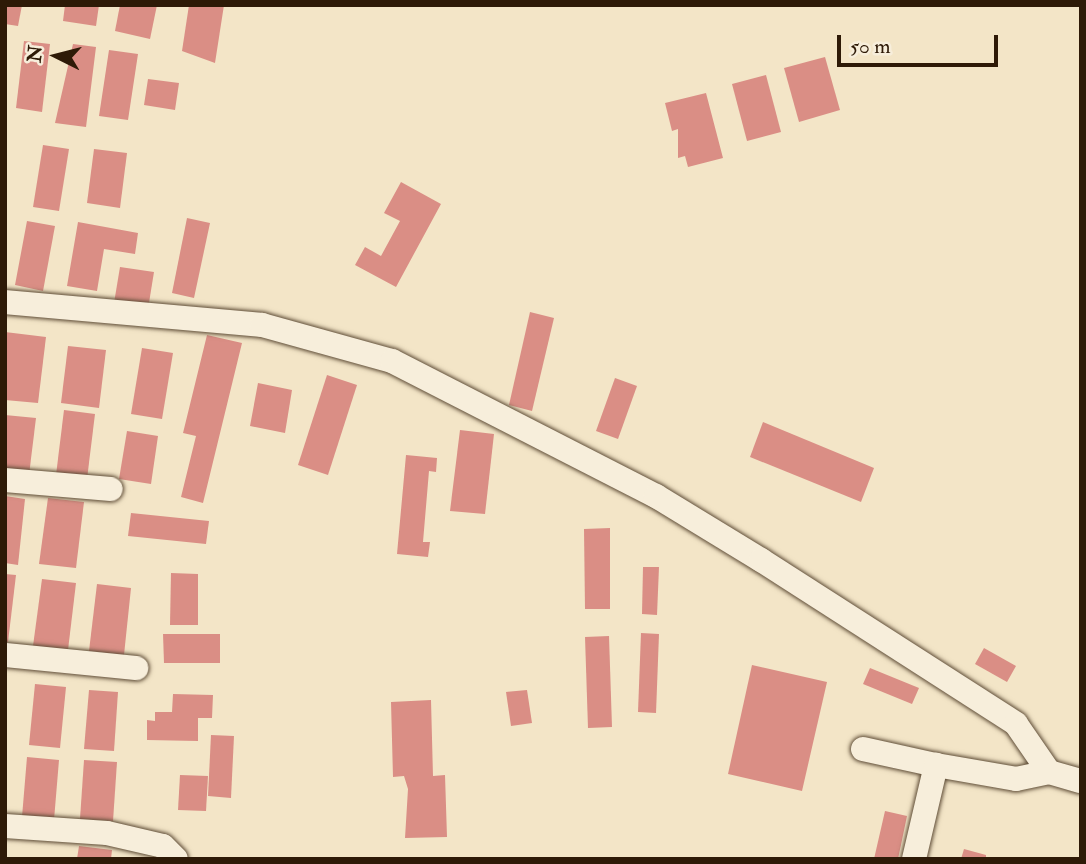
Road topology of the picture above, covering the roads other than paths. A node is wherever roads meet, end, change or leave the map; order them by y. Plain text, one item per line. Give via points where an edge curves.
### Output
1 (5, 302) edge
2 (5, 480) edge
3 (111, 489) dead end
4 (5, 655) edge
5 (135, 668) dead end
6 (863, 748) dead end
7 (936, 765) junction
8 (1049, 772) junction
9 (1081, 781) edge
10 (5, 826) edge
11 (176, 859) edge
12 (914, 859) edge

1 - 8 street via 262,324 392,361 656,496 773,567 1016,724
2 - 3 street
4 - 5 street
6 - 7 street
7 - 8 street via 1016,779
7 - 12 street
8 - 9 street
10 - 11 street via 107,833 163,846

